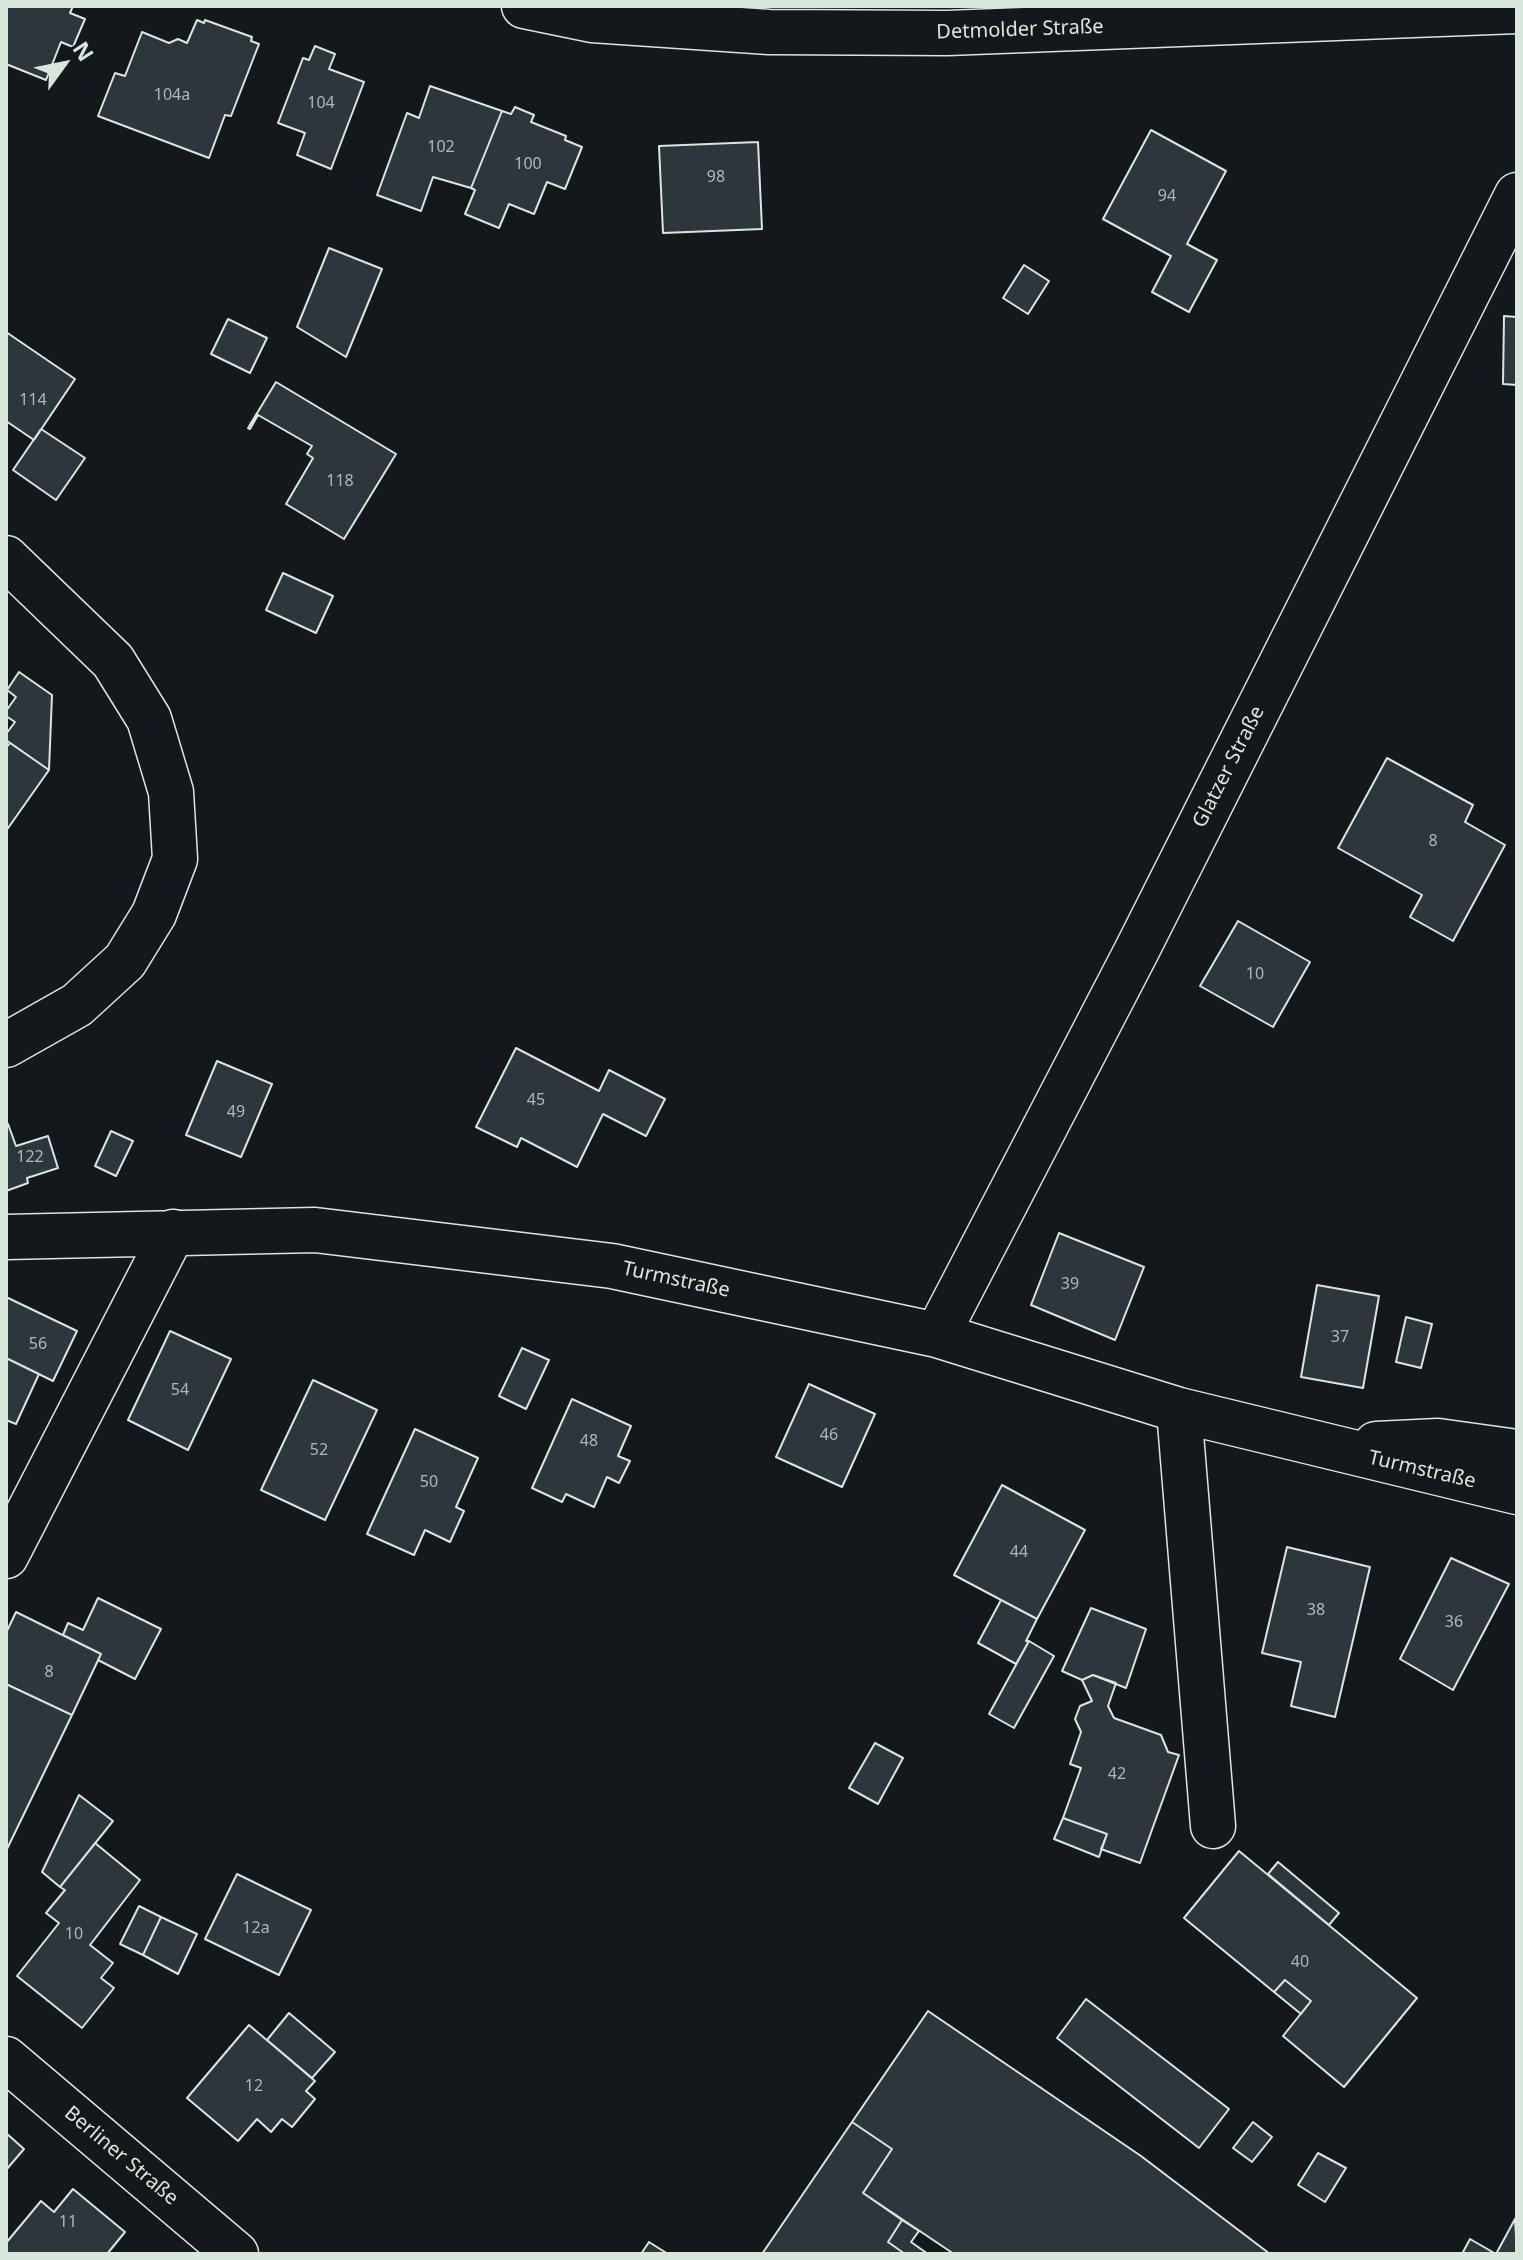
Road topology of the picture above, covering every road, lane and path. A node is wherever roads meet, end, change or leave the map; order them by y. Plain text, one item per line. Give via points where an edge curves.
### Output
1 (524, 6) edge
2 (1517, 11) edge
3 (1517, 195) edge
4 (6, 558) edge
5 (6, 1045) edge
6 (173, 1232) junction
7 (6, 1237) edge
8 (937, 1335) junction
9 (1179, 1410) junction
10 (1328, 1447) junction
11 (1517, 1452) edge
12 (1517, 1492) edge
13 (6, 1556) edge
14 (1213, 1826) dead end
15 (6, 2059) edge
16 (236, 2254) edge

1 - 2 street, Detmolder Straße via 592,20 784,32 947,33
3 - 8 street, Glatzer Straße
4 - 5 street via 113,661 149,719 171,792 175,859 154,914 125,961 77,1005
6 - 7 street, Turmstraße
6 - 8 street, Turmstraße via 315,1230 612,1266
6 - 13 street
8 - 9 street, Turmstraße
9 - 10 street, Turmstraße
9 - 14 street
10 - 11 street, Turmstraße via 1438,1441
10 - 12 street, Turmstraße
15 - 16 street, Berliner Straße

